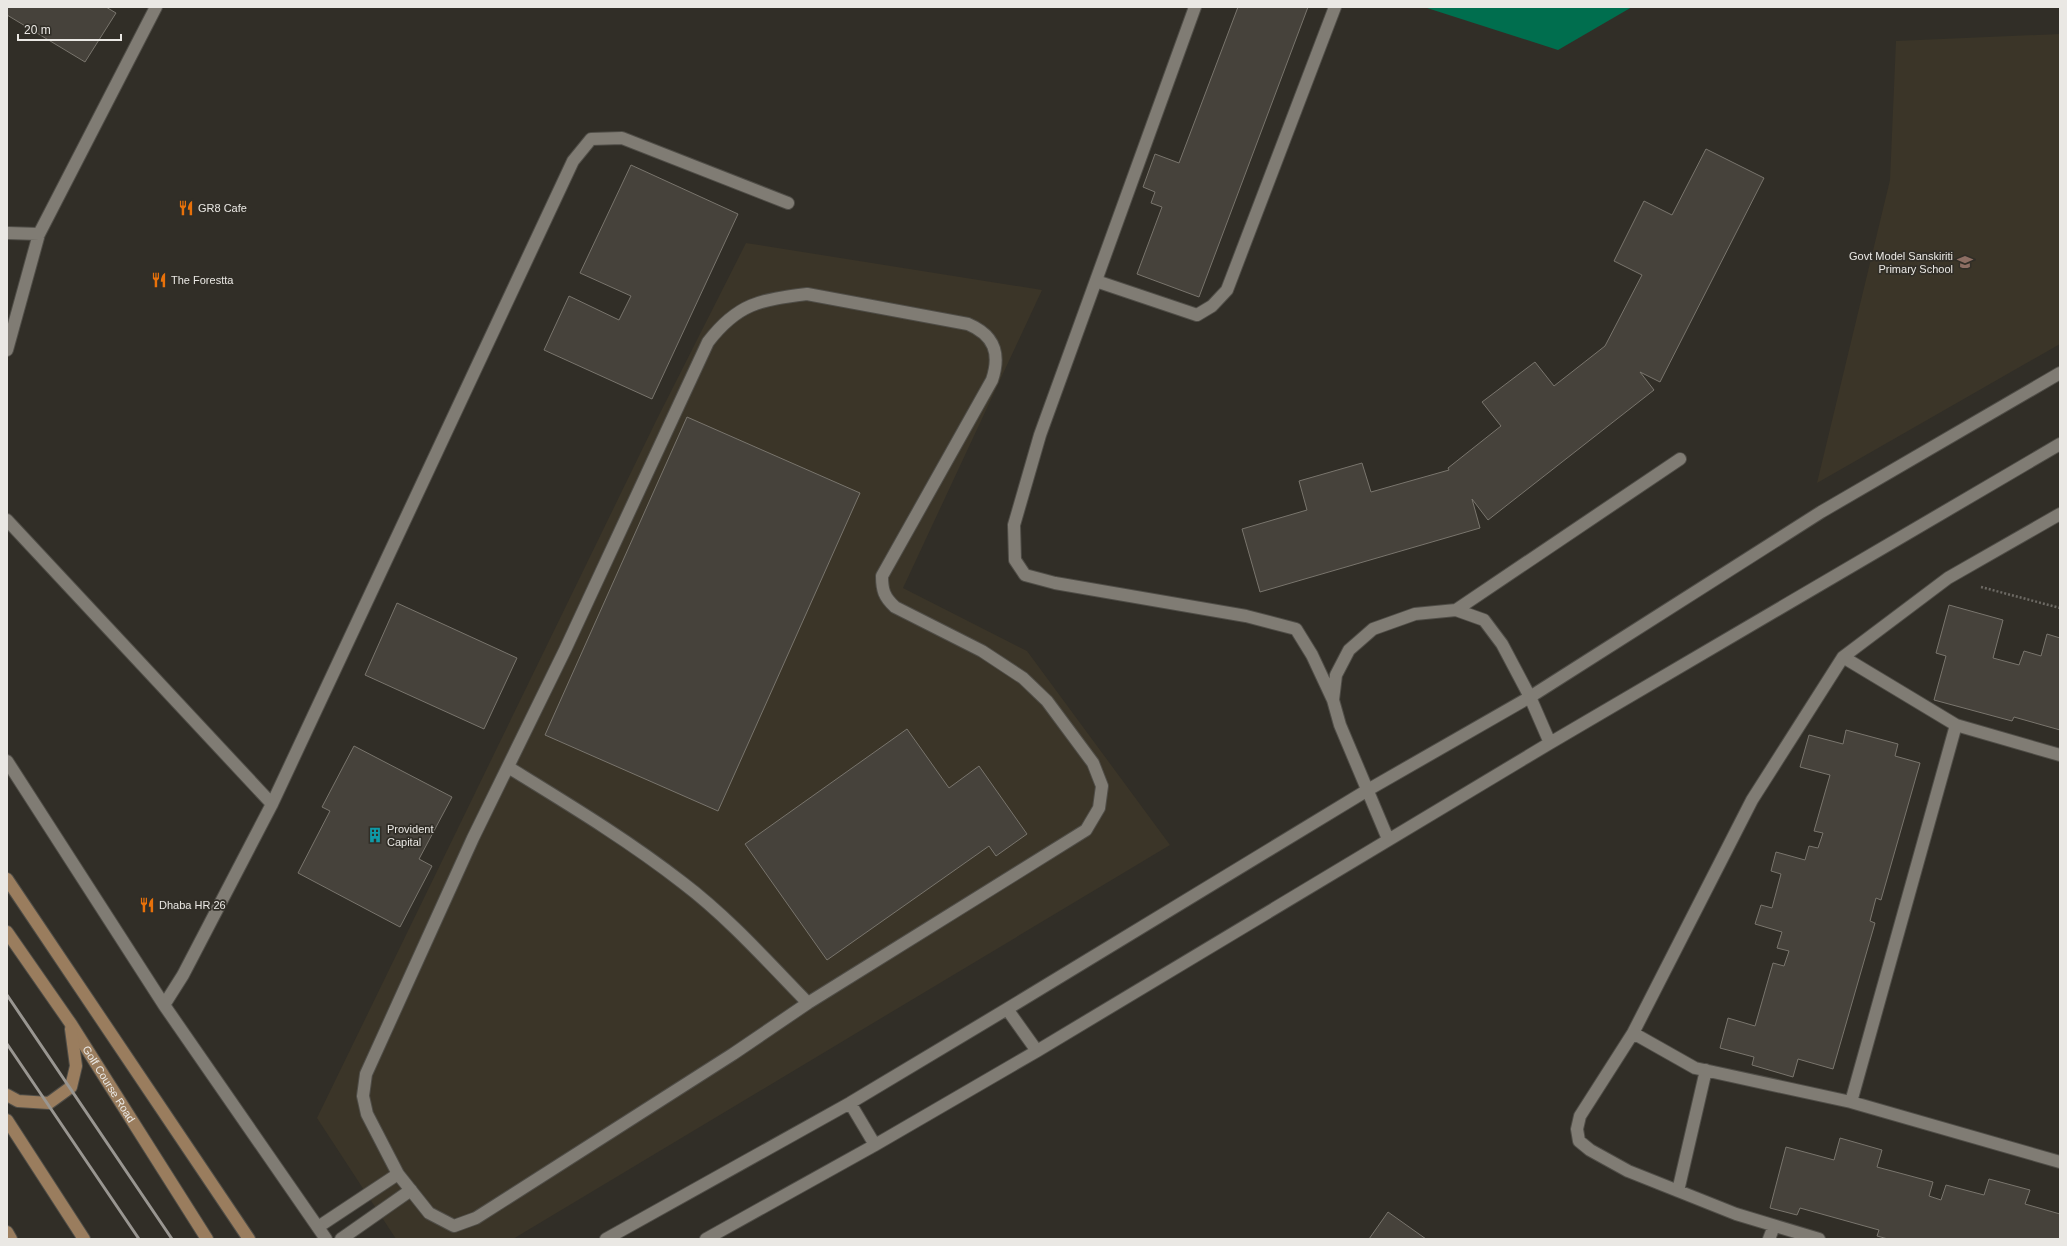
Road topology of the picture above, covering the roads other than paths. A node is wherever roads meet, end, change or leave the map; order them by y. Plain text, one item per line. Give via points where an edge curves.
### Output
1 (156, 7) edge
2 (1195, 7) edge
3 (1335, 7) edge
4 (788, 203) dead end
5 (7, 233) edge
6 (39, 234) junction
7 (1096, 282) junction
8 (7, 350) edge
9 (2060, 373) edge
10 (2060, 444) edge
11 (1680, 459) dead end
12 (2060, 514) edge
13 (7, 520) edge
14 (1456, 610) junction
15 (1843, 657) junction
16 (1530, 697) junction
17 (1333, 700) junction
18 (1956, 725) junction
19 (1550, 743) junction
20 (2060, 755) edge
21 (7, 761) edge
22 (508, 767) junction
23 (1366, 791) junction
24 (272, 804) junction
25 (1388, 839) junction
26 (7, 879) edge
27 (7, 932) edge
28 (808, 1003) junction
29 (164, 1005) junction
30 (1008, 1009) junction
31 (70, 1024) junction
32 (1633, 1033) junction
33 (1037, 1051) junction
34 (1706, 1070) junction
35 (7, 1095) edge
36 (1852, 1102) junction
37 (850, 1103) junction
38 (7, 1120) edge
39 (875, 1145) junction
40 (2060, 1162) edge
41 (398, 1174) junction
42 (411, 1190) junction
43 (1678, 1191) junction
44 (1774, 1226) junction
45 (318, 1227) junction
46 (7, 1232) edge
47 (11, 1239) edge
48 (84, 1239) edge
49 (206, 1239) edge
50 (249, 1239) edge
51 (326, 1239) edge
52 (341, 1239) edge
53 (606, 1239) edge
54 (706, 1239) edge
55 (1769, 1239) edge
56 (1819, 1239) edge

1 - 6 street
2 - 7 street
3 - 7 street via 1227,290 1212,306 1197,315
4 - 24 street via 622,138 591,139 573,161
5 - 6 street
6 - 8 street
7 - 17 street via 1040,435 1014,525 1015,560 1025,575 1055,583 1246,616 1296,629 1312,654
9 - 16 street via 1821,512
10 - 19 street
11 - 14 street
12 - 15 street via 1948,578
13 - 24 street
14 - 16 street via 1484,620 1502,644
14 - 17 street via 1415,614 1372,629 1349,650 1336,675
15 - 18 street
15 - 32 street via 1752,800
16 - 19 street
16 - 23 street
17 - 23 street
18 - 20 street
18 - 36 street
19 - 25 street
21 - 29 street
22 - 28 street via 621,837 684,884 732,926
22 - 28 street via 708,342 722,324 750,305 770,299 806,294 968,324 980,330 989,338 996,354 992,380 882,576 882,588 886,599 895,607 982,651 1023,678 1047,701 1093,763 1102,786 1099,808 1086,830
22 - 41 street via 366,1074 363,1096 367,1114
23 - 25 street
23 - 30 street
24 - 29 street via 183,974
25 - 33 street
26 - 50 main road
27 - 31 main road, Golf Course Road
28 - 42 street via 733,1054 476,1218 454,1226 429,1213
29 - 45 street
30 - 33 street
30 - 37 street
31 - 35 main road via 76,1066 71,1087 49,1103 18,1101
31 - 49 main road, Golf Course Road
32 - 34 street via 1695,1068
32 - 43 street via 1580,1116 1577,1129 1579,1141 1628,1171
33 - 39 street
34 - 36 street
34 - 43 street
36 - 40 street
37 - 39 street
37 - 53 street
38 - 48 main road
39 - 54 street
41 - 42 street
41 - 45 street
42 - 52 street
43 - 44 street
44 - 55 street
44 - 56 street
45 - 51 street
46 - 47 main road

